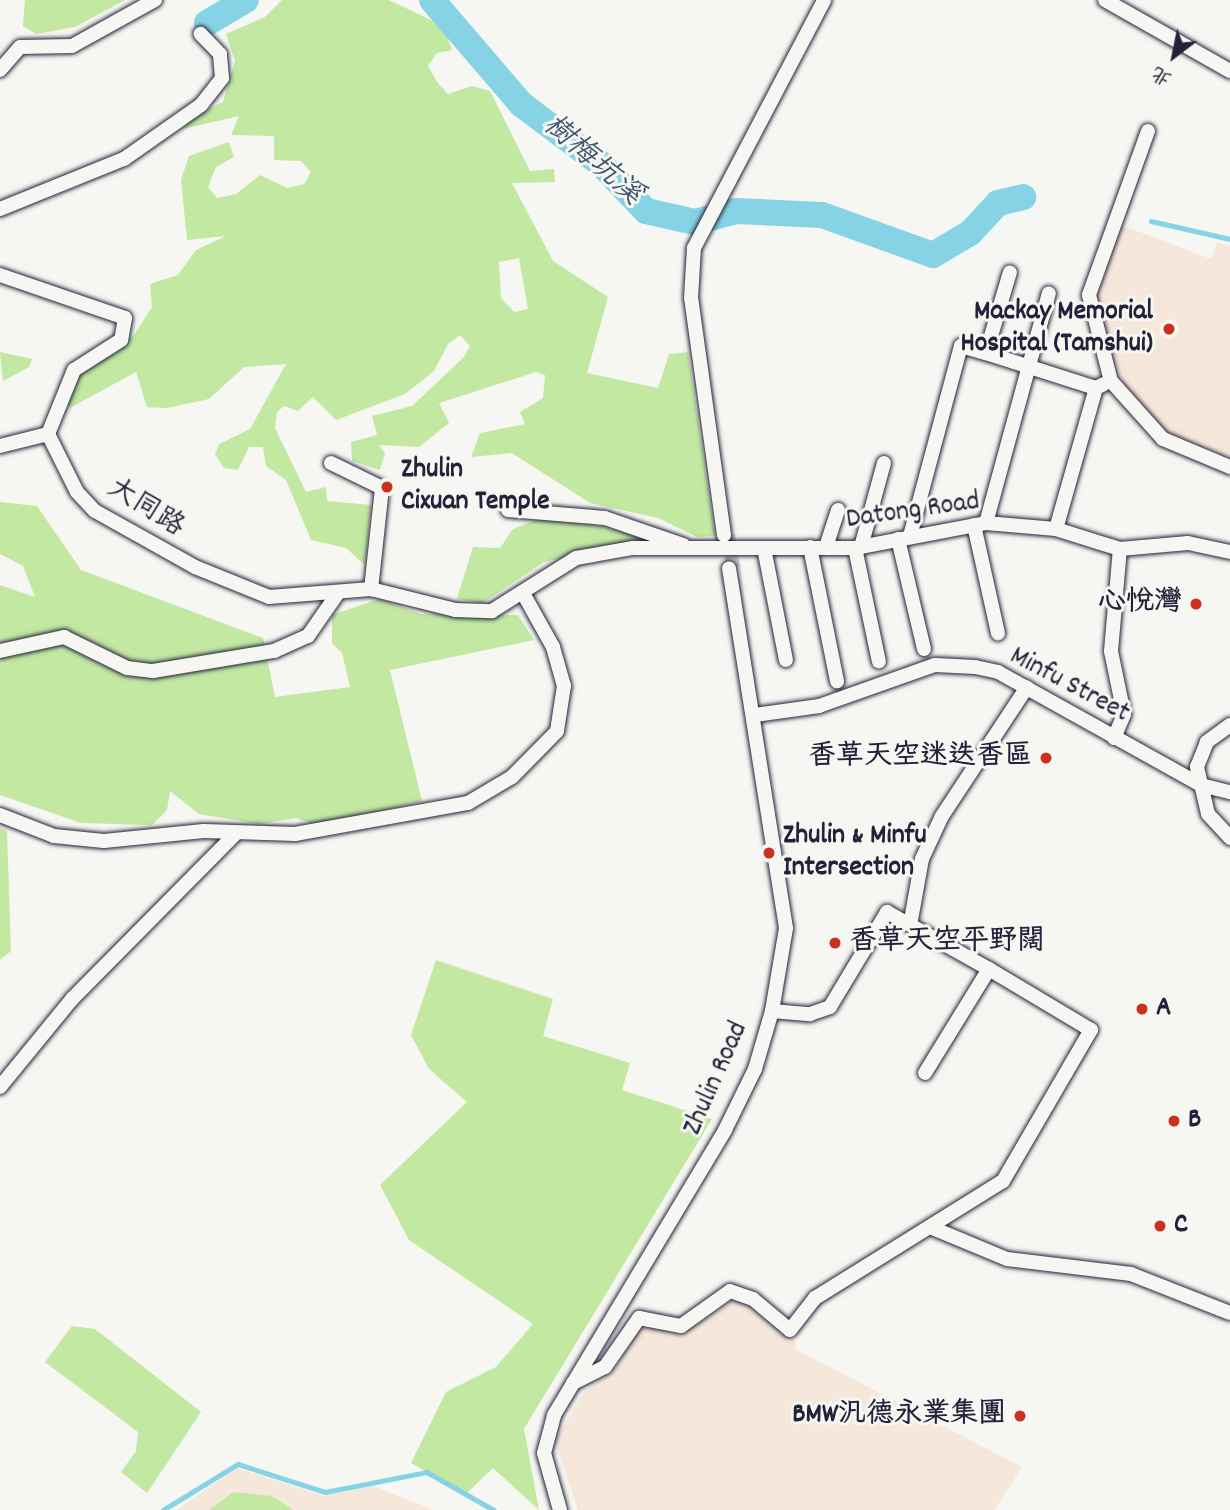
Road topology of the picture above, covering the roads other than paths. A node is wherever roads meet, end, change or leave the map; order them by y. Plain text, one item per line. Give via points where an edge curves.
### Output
1 (155, 0) edge
2 (824, 0) edge
3 (1105, 0) edge
4 (1126, 7) edge
5 (201, 34) dead end
6 (0, 70) edge
7 (1230, 71) edge
8 (1148, 131) dead end
9 (0, 209) edge
10 (1010, 272) dead end
11 (0, 275) edge
12 (1049, 293) dead end
13 (985, 353) junction
14 (1028, 369) junction
15 (1111, 381) junction
16 (1096, 388) junction
17 (48, 435) junction
18 (0, 446) edge
19 (331, 463) dead end
20 (884, 463) dead end
21 (1230, 467) edge
22 (508, 510) dead end
23 (838, 510) dead end
24 (980, 524) junction
25 (1056, 529) junction
26 (726, 535) tunnel mouth
27 (904, 537) junction
28 (683, 545) junction
29 (810, 547) junction
30 (826, 547) junction
31 (764, 548) junction
32 (858, 548) junction
33 (1120, 549) junction
34 (1230, 552) edge
35 (731, 568) tunnel mouth
36 (371, 589) junction
37 (338, 593) junction
38 (524, 595) junction
39 (998, 634) dead end
40 (924, 649) dead end
41 (0, 651) edge
42 (786, 660) dead end
43 (879, 662) dead end
44 (837, 681) dead end
45 (1027, 687) junction
46 (755, 715) junction
47 (1230, 725) edge
48 (1114, 738) junction
49 (1201, 785) junction
50 (1230, 792) edge
51 (0, 816) edge
52 (235, 834) junction
53 (1230, 838) edge
54 (911, 920) junction
55 (989, 969) junction
56 (772, 1011) junction
57 (925, 1073) dead end
58 (0, 1087) edge
59 (930, 1227) junction
60 (1230, 1313) edge
61 (573, 1383) junction
62 (560, 1510) edge

1 - 6 street via 72,47 20,47
2 - 26 street via 702,225 691,298
3 - 4 street
4 - 7 street
5 - 9 street via 220,54 222,78 201,105 124,159
8 - 15 street via 1088,295
10 - 13 street
11 - 17 street via 125,318 121,340 74,370
12 - 14 street
13 - 14 street
13 - 27 street via 961,346
14 - 16 street
14 - 24 street
15 - 16 street
15 - 21 street via 1163,439
16 - 25 street
17 - 18 street
17 - 37 street, 大同路 via 77,492 95,511 195,567 269,597
19 - 36 street via 382,488
20 - 32 street
22 - 28 street via 605,518
23 - 30 street
24 - 25 street, Datong Road
24 - 27 street, Datong Road
24 - 39 street
25 - 33 street, Datong Road
27 - 32 street, Datong Road
27 - 40 street
28 - 31 street, Datong Road
28 - 38 street, 大同路 via 576,558
29 - 30 street, Datong Road
29 - 31 street, Datong Road
29 - 44 street
30 - 32 street, Datong Road
31 - 42 street
32 - 43 street
33 - 34 street, Datong Road via 1188,543
33 - 48 street via 1111,651 1124,714
35 - 46 street, Zhulin Road
36 - 37 street, 大同路
36 - 38 street, 大同路 via 455,610 492,611
37 - 41 street via 308,636 274,651 153,671 127,668 64,637
38 - 52 street via 553,647 564,686 557,730 512,777 468,803 295,834
45 - 46 street, Minfu Street via 998,672 935,665 819,706
45 - 48 street, Minfu Street
45 - 54 street via 942,816 922,859
46 - 56 street, Zhulin Road via 786,928
47 - 49 street via 1207,742 1197,766
48 - 49 street, Minfu Street
49 - 50 street, Minfu Street
49 - 53 street via 1208,814
51 - 52 street via 54,836 104,841
52 - 58 street via 72,999
54 - 55 street
54 - 56 street via 887,912 830,1007 810,1014
55 - 57 street
55 - 59 street via 1091,1030 1003,1181
56 - 61 street, Zhulin Road via 755,1069 725,1130
59 - 60 street via 1007,1259 1131,1275
59 - 61 street via 815,1298 790,1330 753,1299 730,1291 681,1326 639,1318 604,1367
61 - 62 street, Zhulin Road via 546,1434

